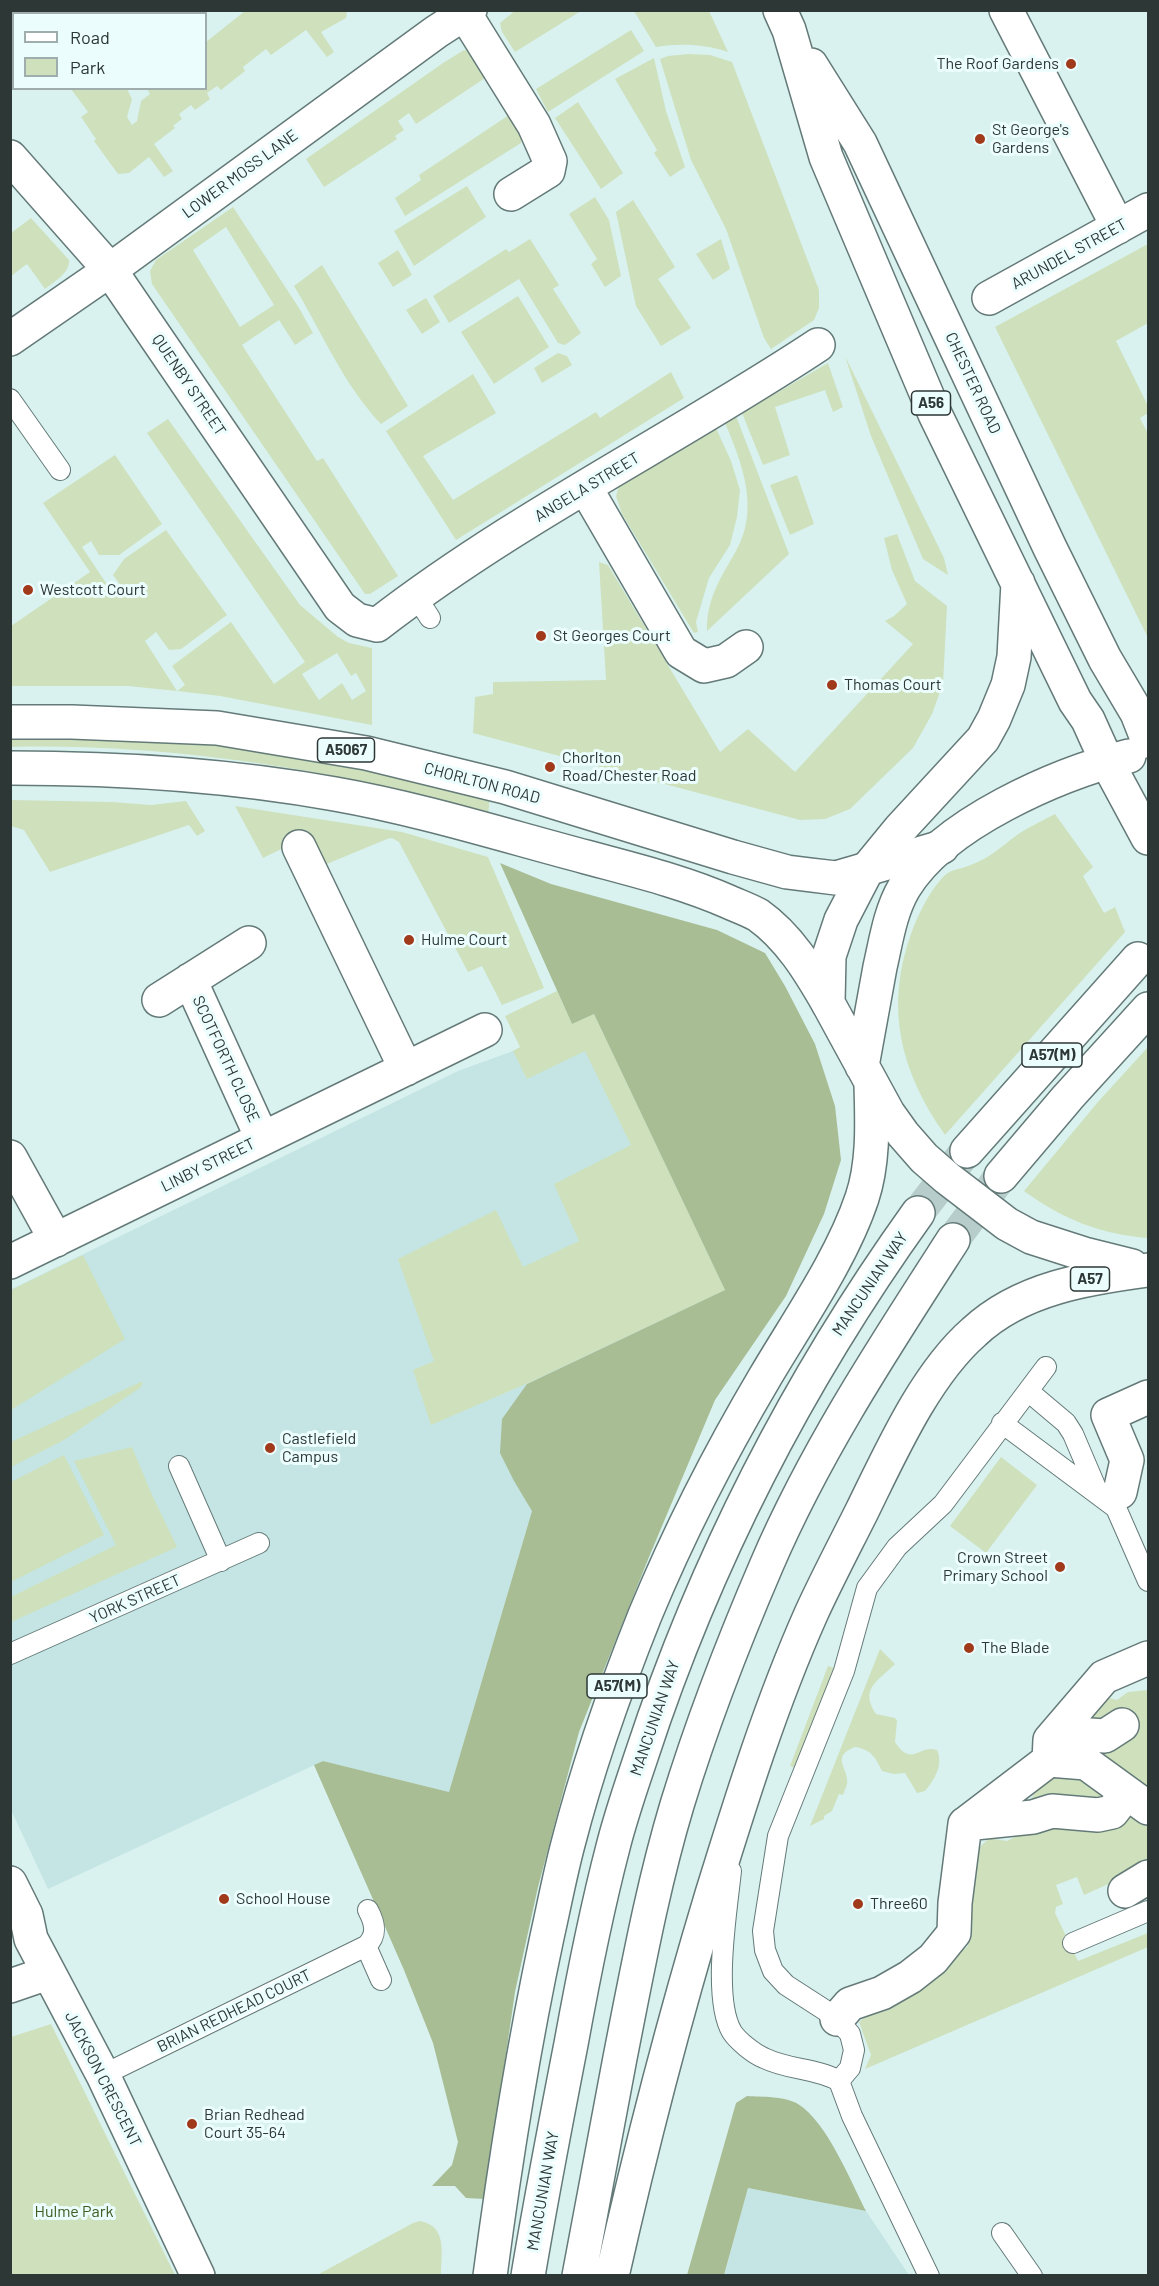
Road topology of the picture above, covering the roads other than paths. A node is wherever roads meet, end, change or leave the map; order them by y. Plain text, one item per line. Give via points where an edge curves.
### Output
1 (1006, 10) edge
2 (467, 12) edge
3 (785, 20) edge
4 (428, 21) edge
5 (10, 157) edge
6 (512, 194) dead end
7 (1149, 210) edge
8 (1118, 227) junction
9 (110, 270) junction
10 (989, 298) dead end
11 (10, 339) edge
12 (819, 345) dead end
13 (10, 399) edge
14 (60, 470) dead end
15 (585, 487) junction
16 (1018, 583) junction
17 (357, 620) joint
18 (746, 647) dead end
19 (10, 722) edge
20 (1149, 741) edge
21 (1149, 751) edge
22 (1107, 762) junction
23 (10, 768) edge
24 (1149, 838) edge
25 (299, 847) dead end
26 (942, 847) junction
27 (868, 868) junction
28 (249, 943) dead end
29 (1138, 959) dead end
30 (190, 980) junction
31 (159, 999) dead end
32 (828, 1003) junction
33 (1149, 1009) edge
34 (485, 1030) dead end
35 (406, 1069) junction
36 (866, 1075) junction
37 (262, 1138) junction
38 (967, 1150) tunnel mouth
39 (10, 1157) edge
40 (1001, 1176) tunnel mouth
41 (918, 1213) tunnel mouth
42 (56, 1240) junction
43 (953, 1240) tunnel mouth
44 (10, 1262) edge
45 (1148, 1270) edge
46 (1046, 1367) dead end
47 (1028, 1391) junction
48 (1149, 1397) edge
49 (1002, 1423) junction
50 (179, 1466) dead end
51 (1109, 1493) junction
52 (259, 1544) dead end
53 (221, 1561) junction
54 (1149, 1581) edge
55 (10, 1654) edge
56 (1149, 1658) edge
57 (1122, 1725) dead end
58 (1050, 1755) junction
59 (1137, 1801) edge
60 (735, 1820) junction
61 (965, 1824) junction
62 (10, 1882) edge
63 (1141, 1893) edge
64 (368, 1910) dead end
65 (1073, 1943) dead end
66 (366, 1946) junction
67 (48, 1973) junction
68 (381, 1980) dead end
69 (10, 1986) edge
70 (837, 2019) junction
71 (103, 2076) junction
72 (839, 2081) junction
73 (1002, 2233) dead end
74 (929, 2275) edge
75 (198, 2276) edge
76 (490, 2276) edge
77 (528, 2276) edge
78 (579, 2276) edge
79 (612, 2276) edge
80 (1032, 2276) edge

1 - 8 main road
2 - 4 main road, LOWER MOSS LANE
2 - 6 main road via 534,125 550,161 548,171
3 - 16 main road, CHESTER ROAD / A56 via 826,157 935,414
3 - 20 main road, CHESTER ROAD / A56 via 860,143 1050,548
4 - 9 main road, LOWER MOSS LANE
5 - 9 main road, QUENBY STREET
7 - 8 main road, ARUNDEL STREET
8 - 10 main road, ARUNDEL STREET
9 - 11 main road, LOWER MOSS LANE
9 - 17 main road, QUENBY STREET via 340,607
12 - 15 main road, ANGELA STREET
13 - 14 lane
15 - 17 main road, ANGELA STREET via 430,583 423,606 376,624
15 - 18 main road via 681,652 704,666 726,661
16 - 22 main road, CHESTER ROAD / A56
16 - 27 main road, CHESTER ROAD / A56 via 1012,666 983,739
19 - 27 main road, CHORLTON ROAD / A5067 via 217,728 366,753 505,787 787,872 836,878
21 - 22 main road
22 - 24 main road, CHESTER ROAD / A56
22 - 26 main road via 1007,802
23 - 32 main road via 81,768 249,781 336,794 611,864 716,897 757,915 784,938
25 - 35 main road
26 - 27 main road, CHORLTON ROAD / A5067
26 - 36 main road via 904,888 893,913
27 - 32 main road, CHESTER ROAD via 841,920 829,956
28 - 30 main road, SCOTFORTH CLOSE
29 - 38 main road, A57(M)
30 - 31 main road, SCOTFORTH CLOSE
30 - 37 main road, SCOTFORTH CLOSE
32 - 36 main road
33 - 40 main road, A57(M)
34 - 35 main road, LINBY STREET
35 - 37 main road, LINBY STREET
36 - 45 main road via 903,1134 924,1158 1006,1224 1056,1246
36 - 76 main road, A57(M) via 872,1142 863,1194 848,1235 731,1435 686,1524 647,1610 606,1720 567,1845 531,2012 504,2166
37 - 42 main road, LINBY STREET
39 - 42 main road
41 - 77 main road, MANCUNIAN WAY / A57(M) via 850,1311 776,1438 723,1545 655,1714 613,1845 594,1925
42 - 44 main road, LINBY STREET
43 - 78 main road via 853,1400 792,1511 708,1712 654,1892
45 - 60 main road, A57 via 1072,1282 1033,1296 975,1330 949,1358 885,1463 811,1615
46 - 47 lane
47 - 49 lane
47 - 51 lane via 1066,1424
48 - 51 main road via 1108,1415 1127,1460
49 - 51 lane
49 - 70 lane via 943,1504 897,1547 867,1588 840,1681 778,1836 763,1931 765,1950 774,1971 786,1985
50 - 53 lane
51 - 54 lane
52 - 53 lane, YORK STREET
53 - 55 lane, YORK STREET
56 - 58 main road via 1104,1677 1050,1740
57 - 58 main road via 1105,1736 1090,1735 1081,1743
58 - 59 main road via 1086,1763
58 - 61 main road
59 - 61 main road via 1098,1815 1052,1811 1033,1817
60 - 72 lane via 722,1976 726,2016 733,2033 761,2057 828,2074
60 - 79 main road via 675,2019
61 - 70 main road via 954,1933 933,1959 910,1977 882,1993 850,2004
62 - 67 main road, JACKSON CRESCENT
63 - 65 lane
64 - 66 lane via 374,1931
66 - 68 lane
66 - 71 lane, BRIAN REDHEAD COURT
67 - 69 main road
67 - 71 main road, JACKSON CRESCENT
70 - 72 lane via 850,2034 854,2050 850,2068
71 - 75 main road, JACKSON CRESCENT
72 - 74 lane
73 - 80 lane

